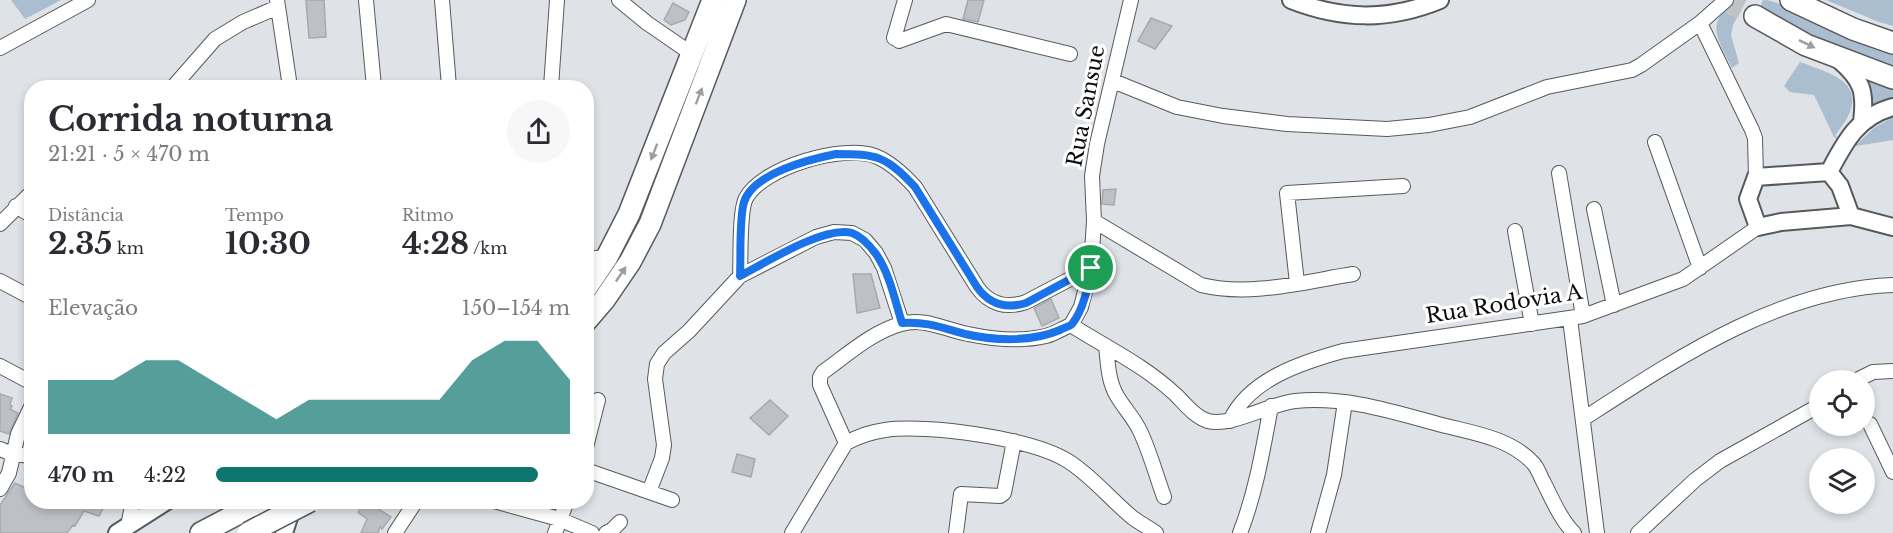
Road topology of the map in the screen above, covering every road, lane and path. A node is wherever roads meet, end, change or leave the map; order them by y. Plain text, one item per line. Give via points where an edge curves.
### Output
1 (88, 0) edge
2 (366, 0) edge
3 (441, 0) edge
4 (557, 0) edge
5 (619, 0) edge
6 (712, 0) edge
7 (735, 0) edge
8 (905, 0) edge
9 (1131, 0) edge
10 (1291, 0) edge
11 (1440, 0) edge
12 (1726, 0) edge
13 (1791, 0) edge
14 (278, 3) edge
15 (1755, 16) tunnel mouth
16 (1700, 23) junction
17 (1893, 43) edge
18 (0, 48) edge
19 (692, 54) junction
20 (1070, 54) dead end
21 (1835, 56) junction
22 (1893, 78) edge
23 (179, 80) edge
24 (289, 80) edge
25 (373, 80) edge
26 (448, 80) edge
27 (551, 80) edge
28 (1113, 81) junction
29 (1893, 107) edge
30 (1862, 122) junction
31 (1655, 142) dead end
32 (1828, 172) junction
33 (1560, 173) dead end
34 (1756, 177) junction
35 (1403, 186) dead end
36 (24, 199) edge
37 (16, 206) junction
38 (1594, 209) dead end
39 (24, 211) edge
40 (1851, 216) junction
41 (1094, 221) junction
42 (0, 224) edge
43 (1758, 227) junction
44 (1893, 227) edge
45 (1515, 231) dead end
46 (597, 258) edge
47 (1091, 268) junction
48 (1700, 268) junction
49 (1353, 274) dead end
50 (740, 276) junction
51 (0, 281) edge
52 (1297, 283) junction
53 (1893, 285) edge
54 (24, 294) edge
55 (1614, 305) junction
56 (594, 312) edge
57 (1577, 318) junction
58 (902, 323) junction
59 (1532, 324) junction
60 (1071, 325) junction
61 (1106, 346) junction
62 (0, 366) edge
63 (1893, 370) edge
64 (1875, 372) edge
65 (24, 379) edge
66 (598, 400) dead end
67 (1345, 402) junction
68 (1271, 406) junction
69 (1809, 411) edge
70 (594, 416) edge
71 (1583, 419) junction
72 (1230, 421) junction
73 (24, 422) edge
74 (1875, 434) edge
75 (1014, 441) junction
76 (846, 443) junction
77 (6, 452) edge
78 (24, 455) edge
79 (1893, 472) edge
80 (594, 473) edge
81 (0, 489) edge
82 (649, 492) junction
83 (1164, 497) dead end
84 (672, 500) dead end
85 (130, 509) edge
86 (154, 509) edge
87 (246, 509) edge
88 (292, 509) edge
89 (294, 509) edge
90 (411, 509) edge
91 (523, 509) edge
92 (563, 509) edge
93 (559, 519) junction
94 (621, 522) dead end
95 (123, 529) edge
96 (201, 533) edge
97 (248, 533) edge
98 (284, 533) edge
99 (395, 533) edge
100 (555, 533) edge
101 (592, 533) edge
102 (606, 533) edge
103 (792, 533) edge
104 (956, 533) edge
105 (1156, 533) edge
106 (1240, 533) edge
107 (1318, 533) edge
108 (1574, 533) edge
109 (1597, 533) edge
110 (1638, 533) edge

1 - 18 street
2 - 25 street
3 - 26 street
4 - 27 street
5 - 19 street
6 - 19 main road
56 -> 7 main road via 641,243
8 - 20 street via 897,40 946,24
9 - 28 street, Rua Sansue
10 - 11 street via 1339,15 1367,16 1397,13
12 - 16 street
13 - 17 main road
14 - 23 street via 215,39
14 - 24 street
15 -> 21 main road via 1806,45
16 - 28 street via 1632,70 1547,87 1470,117 1395,129 1287,124 1223,116 1177,107
16 - 34 street via 1755,138
19 -> 46 main road via 629,214
21 - 22 main road
21 - 30 street via 1859,80 1864,104
28 - 41 street, Rua Sansue via 1092,176
29 - 30 street
30 - 32 street via 1848,137
31 - 48 street
32 - 34 street
32 - 40 street via 1840,186
33 - 57 street
34 - 43 street via 1748,199
35 - 52 street via 1287,193
36 - 37 street
37 - 39 street
37 - 42 street
38 - 55 street
40 - 43 street, Rua Rodovia A
40 - 44 street, Rua Rodovia A
41 - 47 street, Rua Sansue
41 - 52 street via 1201,285 1221,290 1256,290
43 - 48 street, Rua Rodovia A
45 - 59 street
47 - 50 street via 1026,303 1016,306 993,302 983,296 906,177 875,156 836,154 787,167 752,190 744,200
47 - 60 street, Rua Sansue via 1081,307
48 - 55 street, Rua Rodovia A via 1672,284
49 - 52 street
50 - 58 street via 816,237 852,233 876,253
50 - 82 street via 657,364 655,379 664,445
51 - 54 street
53 - 71 street via 1832,292 1773,311 1671,362
55 - 57 street, Rua Rodovia A
57 - 59 street, Rua Rodovia A
57 - 71 street
58 - 60 street via 927,323 990,338 1022,339 1047,336
58 - 76 street via 873,337 820,377
59 - 72 street, Rua Rodovia A via 1327,356 1278,374 1256,389
60 - 61 street
61 - 72 street via 1126,356 1206,420
61 - 83 street via 1113,388 1141,434
62 - 65 street
63 - 64 street
66 - 70 street
67 - 68 street via 1296,401
67 - 107 street via 1334,475
67 - 108 street via 1383,408 1499,440 1520,451 1535,465
68 - 72 street
68 - 106 street via 1249,509
69 - 110 street via 1720,461
71 - 109 street
73 - 77 street
74 - 79 street
75 - 76 street via 935,431 887,430 864,434
75 - 104 street via 1004,493 962,494
75 - 105 street via 1067,460
76 - 103 street
77 - 78 street
77 - 81 street via 9,473
80 - 82 street
82 - 84 street
85 - 95 street
86 - 95 street
87 - 96 main road
88 - 98 street
89 - 97 main road, bridge
90 - 99 street
91 - 93 street
92 - 93 street
93 - 100 street
93 - 101 street
94 - 102 street

